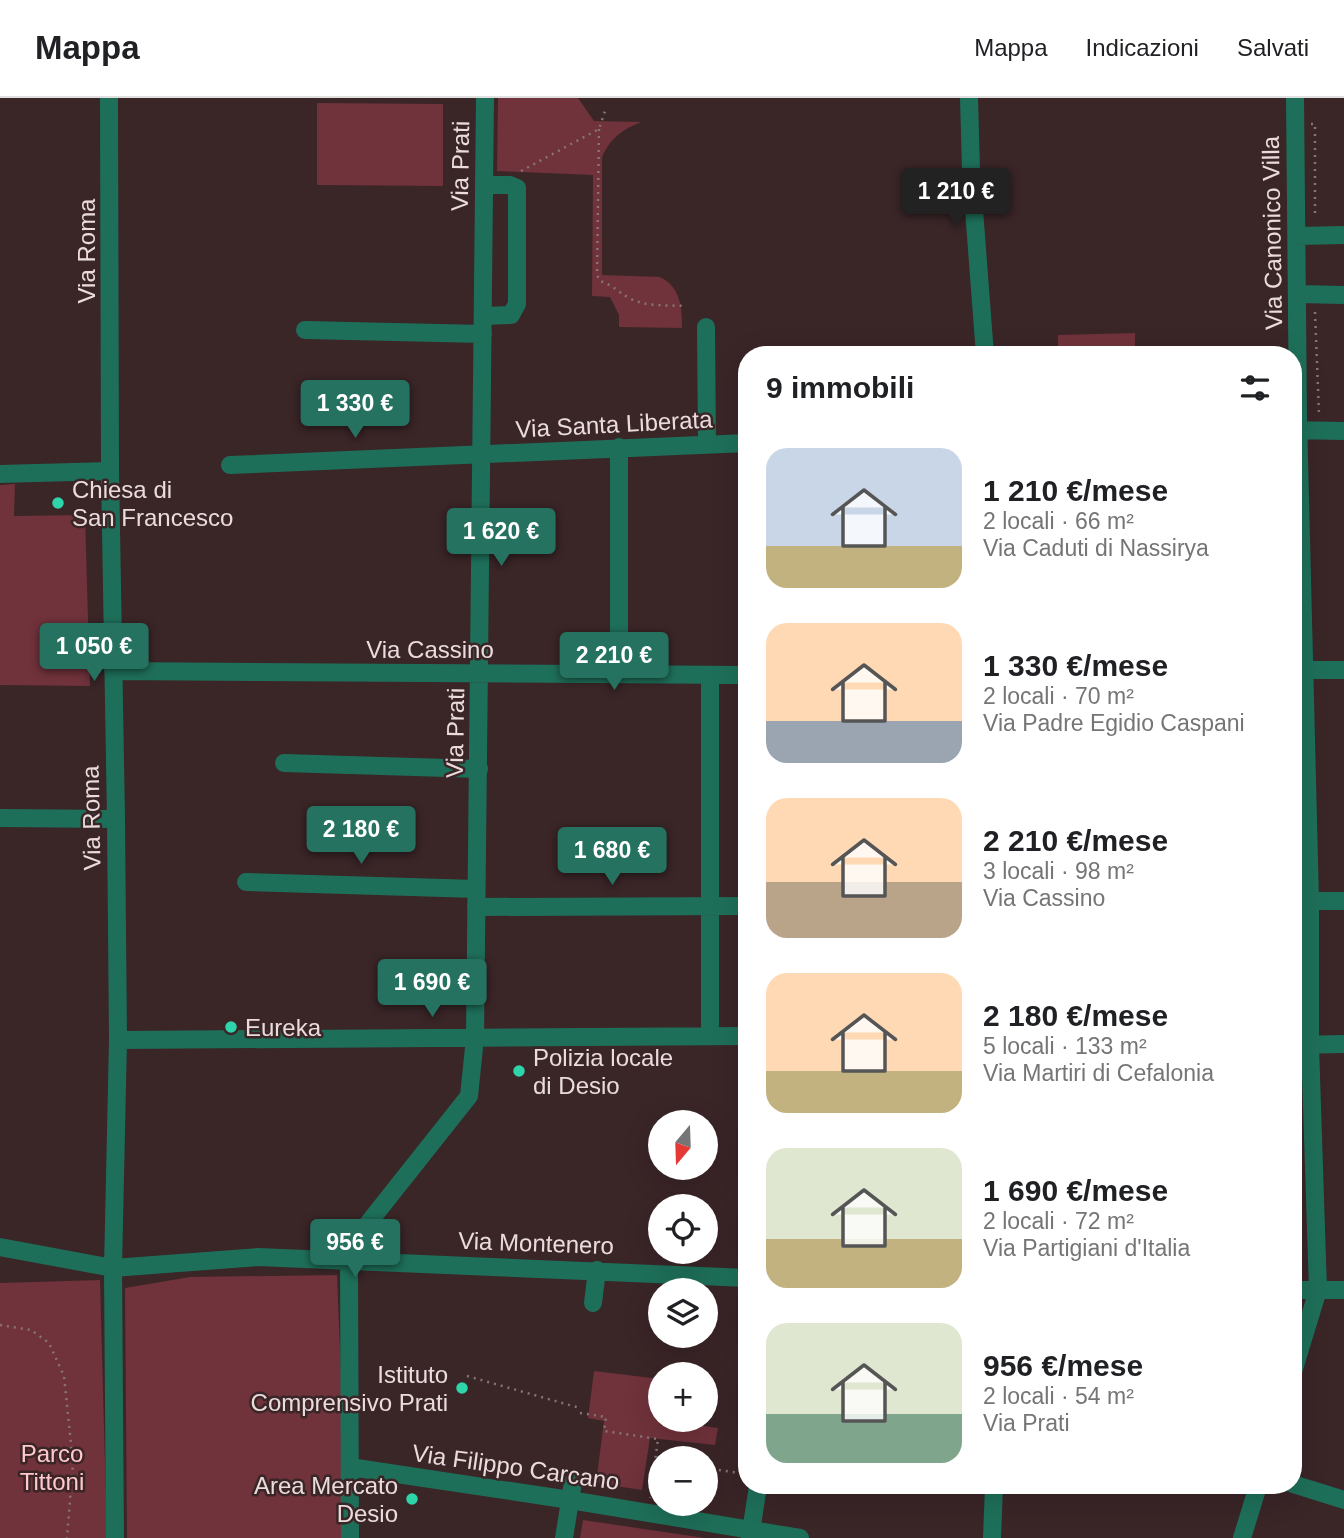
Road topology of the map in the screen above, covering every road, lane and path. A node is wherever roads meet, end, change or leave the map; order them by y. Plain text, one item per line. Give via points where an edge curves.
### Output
1 (109, 98) edge
2 (485, 98) edge
3 (968, 98) edge
4 (1295, 98) edge
5 (606, 108) dead end
6 (1295, 124) junction
7 (599, 129) junction
8 (484, 185) junction
9 (510, 185) junction
10 (1344, 235) edge
11 (1306, 236) junction
12 (1306, 294) junction
13 (1344, 295) edge
14 (686, 306) dead end
15 (483, 325) junction
16 (706, 327) dead end
17 (305, 330) dead end
18 (984, 346) edge
19 (1302, 348) edge
20 (1319, 421) dead end
21 (1302, 430) edge
22 (1344, 431) edge
23 (738, 443) edge
24 (707, 444) junction
25 (619, 447) junction
26 (482, 454) junction
27 (230, 465) dead end
28 (110, 471) junction
29 (0, 474) edge
30 (1302, 670) edge
31 (1344, 670) edge
32 (113, 671) junction
33 (619, 672) junction
34 (481, 674) junction
35 (710, 675) junction
36 (738, 675) edge
37 (284, 763) dead end
38 (479, 769) junction
39 (0, 818) edge
40 (116, 819) junction
41 (246, 882) dead end
42 (476, 898) junction
43 (1302, 901) edge
44 (1344, 901) edge
45 (709, 906) junction
46 (738, 906) edge
47 (710, 1036) junction
48 (738, 1036) edge
49 (475, 1038) junction
50 (118, 1040) junction
51 (1344, 1044) edge
52 (1302, 1045) edge
53 (0, 1247) edge
54 (349, 1259) junction
55 (113, 1268) junction
56 (597, 1270) junction
57 (738, 1278) edge
58 (1302, 1290) edge
59 (1318, 1290) junction
60 (1344, 1290) edge
61 (593, 1303) dead end
62 (0, 1325) edge
63 (1302, 1342) edge
64 (467, 1376) dead end
65 (658, 1446) edge
66 (350, 1467) junction
67 (718, 1470) edge
68 (738, 1473) edge
69 (1302, 1487) edge
70 (571, 1491) junction
71 (757, 1494) edge
72 (994, 1494) edge
73 (1256, 1494) edge
74 (1344, 1500) edge
75 (648, 1512) edge
76 (668, 1516) edge
77 (751, 1533) edge
78 (67, 1538) edge
79 (115, 1538) edge
80 (350, 1538) edge
81 (564, 1538) edge
82 (800, 1538) edge
83 (992, 1538) edge
84 (1242, 1538) edge

1 - 28 street, Via Roma
2 - 8 street, Via Prati
3 - 18 street
4 - 6 street, Via Canonico Villa
5 - 7 path
6 - 11 street, Via Canonico Villa
6 - 11 path via 1315,124
7 - 9 path via 519,172
7 - 14 path via 597,275 638,302
8 - 9 street
8 - 15 street, Via Prati
9 - 15 street via 518,192 517,309
10 - 11 street
11 - 12 street, Via Canonico Villa
12 - 13 street
12 - 19 street, Via Canonico Villa
12 - 20 path
15 - 17 street
15 - 26 street, Via Prati
16 - 24 street
21 - 22 street
23 - 24 street, Via Santa Liberata
24 - 25 street, Via Santa Liberata
25 - 26 street, Via Santa Liberata
25 - 33 street
26 - 27 street, Via Santa Liberata
26 - 34 street, Via Prati
28 - 29 street
28 - 32 street, Via Roma
30 - 31 street
32 - 34 street, Via Cassino
32 - 40 street, Via Roma
33 - 34 street, Via Cassino
33 - 35 street, Via Cassino
34 - 38 street, Via Prati
35 - 36 street, Via Cassino
35 - 45 street
37 - 38 street
38 - 42 street, Via Prati
39 - 40 street
40 - 50 street, Via Roma
41 - 42 street
42 - 45 street
42 - 49 street, Via Prati
43 - 44 street
43 - 52 street, Via Canonico Villa
45 - 46 street
45 - 47 street
47 - 48 street
47 - 49 street
49 - 50 street
49 - 54 street, Via Prati via 469,1096 362,1231
50 - 55 street, Via Roma
51 - 52 street
52 - 59 street, Via Canonico Villa
53 - 55 street, Via Montenero
54 - 55 street, Via Montenero via 258,1257
54 - 56 street, Via Montenero
54 - 66 street, Via Prati
55 - 79 street, Via Roma
56 - 57 street, Via Montenero
56 - 61 street
58 - 59 street
59 - 60 street
59 - 63 street, Via Canonico Villa
62 - 78 path via 31,1331 49,1343 64,1376 73,1462
64 - 65 path via 606,1417 604,1431 658,1438
66 - 70 street, Via Filippo Carcano
66 - 80 street, Via Prati
67 - 68 path
69 - 74 street
70 - 75 street, Via Filippo Carcano
70 - 81 street
71 - 77 street
72 - 83 street
73 - 84 street
76 - 77 street, Via Filippo Carcano
77 - 82 street, Via Filippo Carcano

